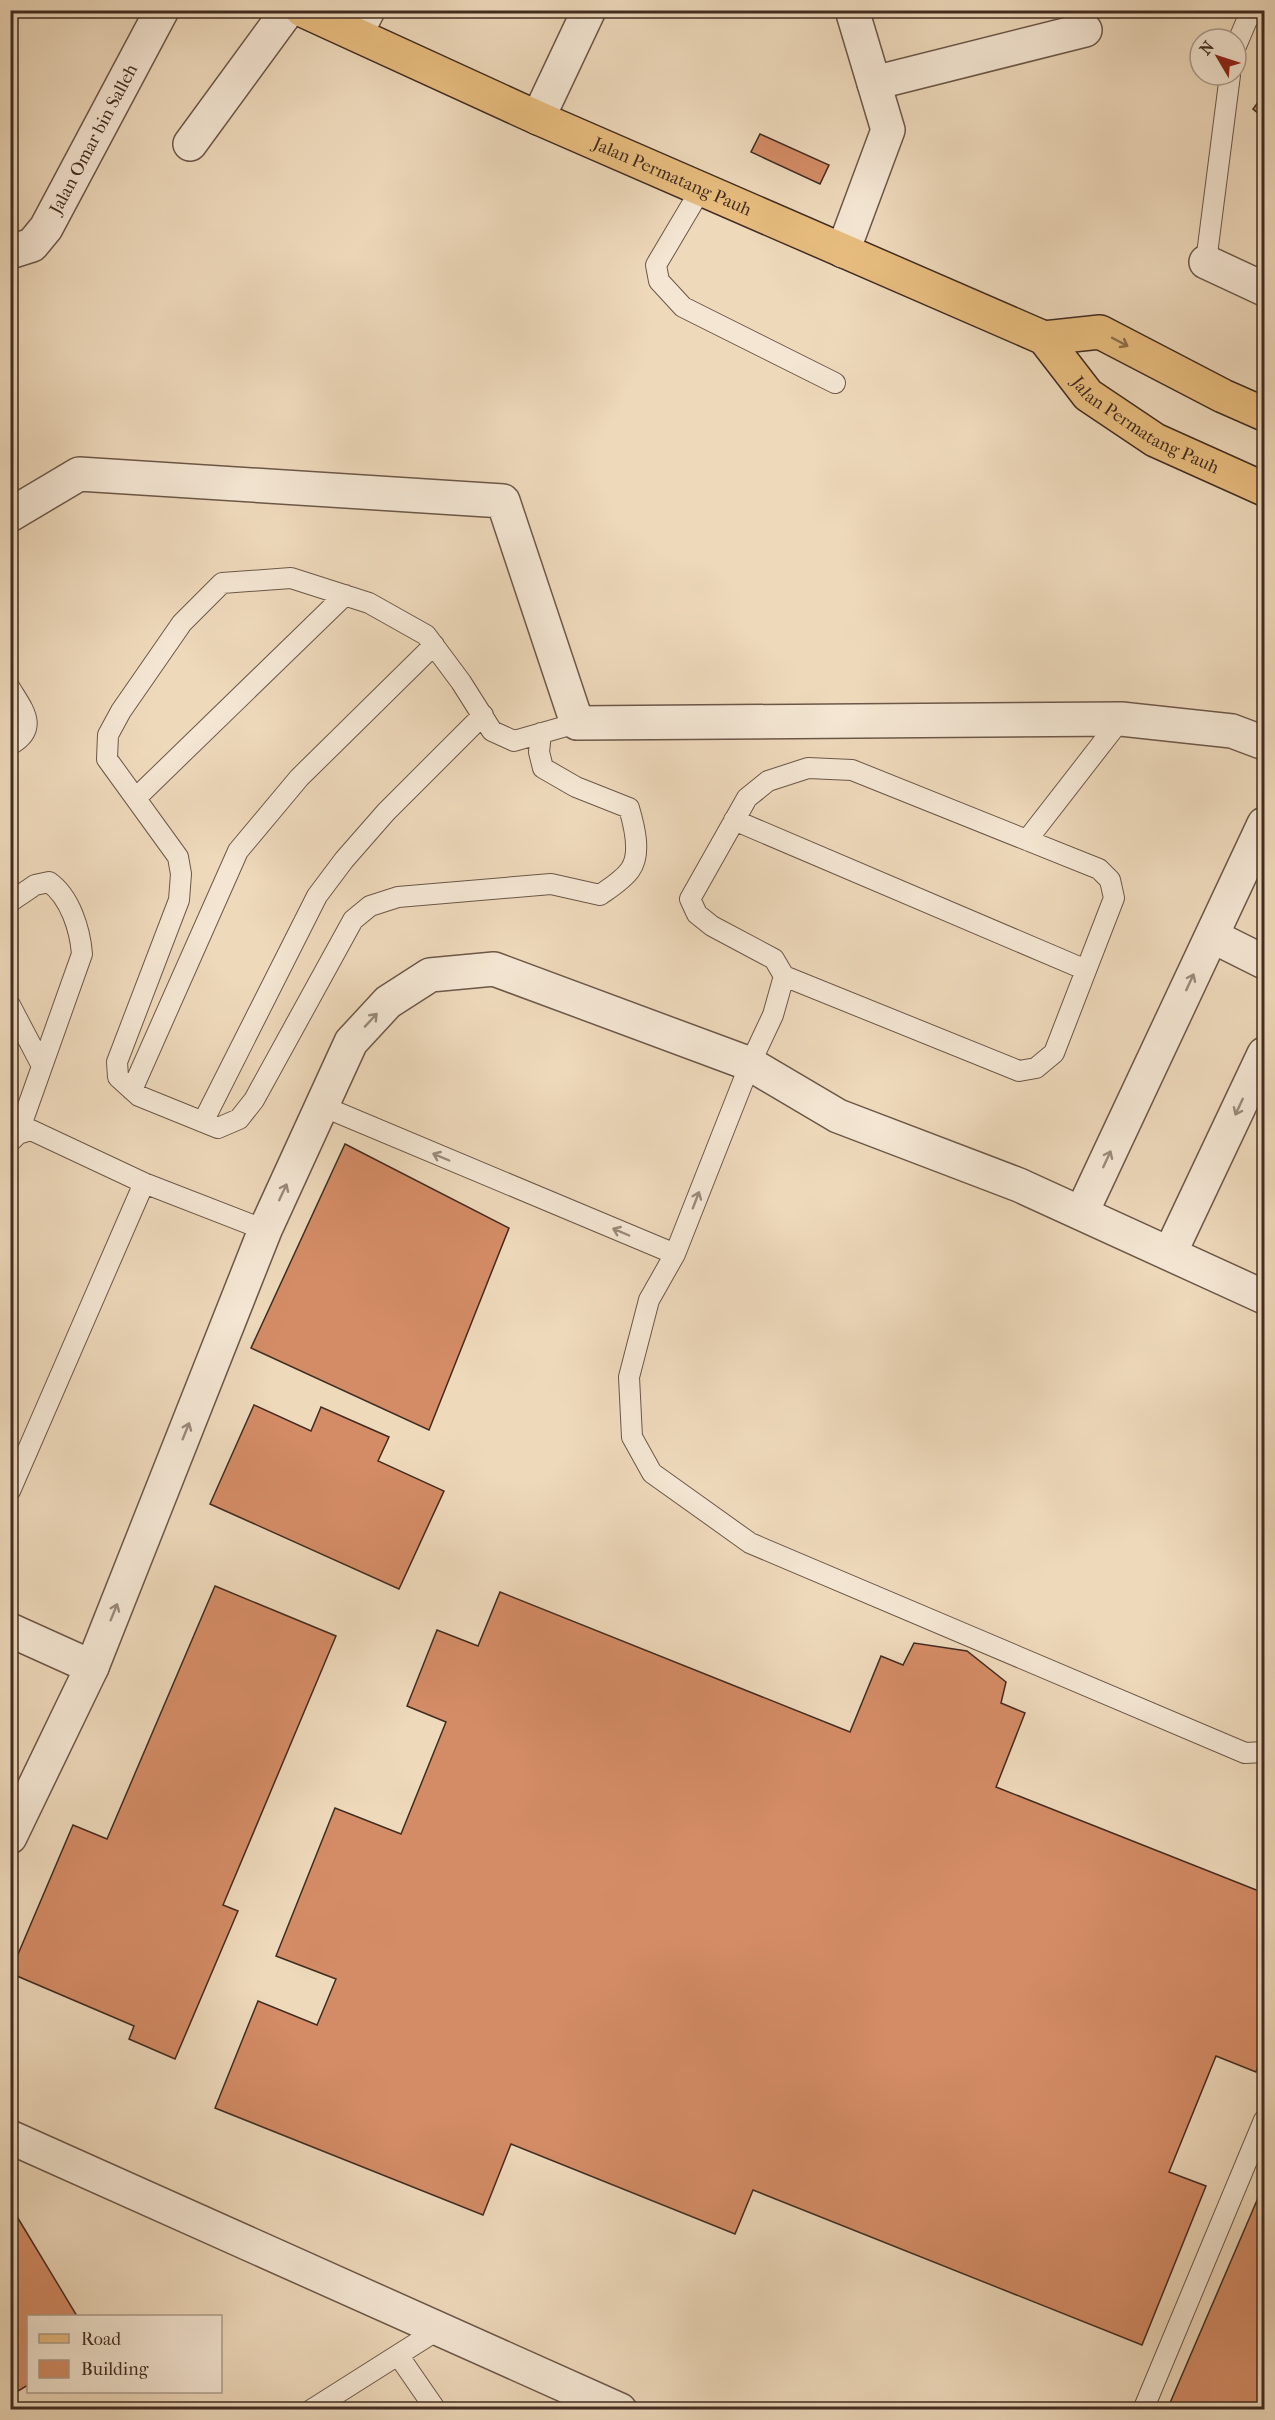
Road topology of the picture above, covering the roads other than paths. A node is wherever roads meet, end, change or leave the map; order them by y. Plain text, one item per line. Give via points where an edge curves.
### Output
1 (162, 10) edge
2 (288, 10) edge
3 (303, 10) edge
4 (589, 10) edge
5 (852, 10) edge
6 (1256, 10) edge
7 (362, 22) edge
8 (1244, 27) edge
9 (1085, 30) dead end
10 (874, 82) junction
11 (1228, 87) edge
12 (538, 118) junction
13 (190, 144) dead end
14 (701, 189) junction
15 (843, 251) junction
16 (10, 252) edge
17 (1206, 262) joint
18 (1264, 289) edge
19 (1044, 338) junction
20 (835, 383) dead end
21 (1264, 414) edge
22 (1264, 489) edge
23 (10, 515) edge
24 (345, 595) junction
25 (434, 645) junction
26 (10, 688) edge
27 (483, 715) junction
28 (1121, 719) junction
29 (577, 723) junction
30 (541, 733) junction
31 (1264, 743) edge
32 (10, 745) edge
33 (136, 798) junction
34 (734, 820) junction
35 (1264, 824) edge
36 (1027, 840) junction
37 (10, 902) edge
38 (1212, 936) junction
39 (1264, 962) edge
40 (1086, 970) junction
41 (784, 976) junction
42 (10, 1005) edge
43 (1264, 1054) edge
44 (750, 1064) junction
45 (42, 1066) junction
46 (132, 1090) junction
47 (322, 1106) junction
48 (203, 1122) junction
49 (14, 1138) edge
50 (144, 1183) junction
51 (1082, 1212) junction
52 (266, 1230) junction
53 (1170, 1253) junction
54 (675, 1254) junction
55 (1264, 1297) edge
56 (10, 1491) edge
57 (10, 1630) edge
58 (92, 1667) junction
59 (1264, 1752) edge
60 (10, 1837) edge
61 (1264, 2120) edge
62 (10, 2137) edge
63 (439, 2329) junction
64 (398, 2355) junction
65 (311, 2409) edge
66 (436, 2409) edge
67 (618, 2409) edge
68 (1143, 2409) edge

1 - 16 street, Jalan Omar bin Salleh via 46,228 32,245
2 - 13 street
3 - 7 main road, Jalan Permatang Pauh
4 - 12 street
5 - 10 street
6 - 8 lane
7 - 12 main road, Jalan Permatang Pauh
9 - 10 street
10 - 15 street via 888,130
11 - 17 lane
12 - 14 main road, Jalan Permatang Pauh
14 - 15 main road, Jalan Permatang Pauh
14 - 20 lane via 656,265 659,281 683,307
15 - 19 main road, Jalan Permatang Pauh
17 - 18 street
19 -> 21 main road, Jalan Permatang Pauh via 1100,332
19 - 22 main road, Jalan Permatang Pauh via 1088,395 1155,440
23 - 29 street via 79,474 503,501
24 - 25 lane via 369,603 426,635
24 - 33 lane
24 - 33 lane via 291,578 222,583 182,623 108,735 107,759
25 - 27 lane
25 - 46 lane via 299,778 238,851
26 - 32 lane via 27,723 20,740
27 - 30 lane via 492,731 514,741
27 - 48 lane via 386,812 317,896
28 - 29 street
28 - 31 street via 1232,731
28 - 36 lane
29 - 30 lane
30 - 48 lane via 539,752 543,768 576,787 629,808 637,834 632,869 600,895 551,884 398,897 370,906 353,920 254,1100 239,1119 218,1128
33 - 46 lane via 178,857 181,874 179,900 117,1062 118,1077
34 - 36 lane via 747,798 768,781 808,768 852,771
34 - 40 lane
34 - 41 lane via 690,899 697,914 774,959
35 - 38 street
36 - 40 lane via 1099,869 1110,880 1114,898
37 - 45 lane via 35,885 49,882 61,891 81,936 82,954
38 - 39 street
51 -> 38 street
40 - 41 lane via 1054,1053 1036,1068 1019,1071
41 - 44 lane via 773,1015
42 - 45 lane
43 -> 53 street
47 -> 44 street via 351,1042 388,1002 429,975 494,969
44 - 51 street via 838,1116
54 -> 44 lane
45 - 49 lane
46 - 48 lane
52 -> 47 street
54 -> 47 lane
49 - 50 lane via 32,1131
50 - 52 lane
50 - 56 lane
51 - 53 street
58 -> 52 street
53 - 55 street
54 - 59 lane via 650,1300 629,1377 632,1437 652,1473 750,1543 1245,1753
57 - 58 street
58 - 60 street
61 - 68 lane
62 - 63 street
63 - 64 lane
63 - 67 street
64 - 65 lane
64 - 66 lane

